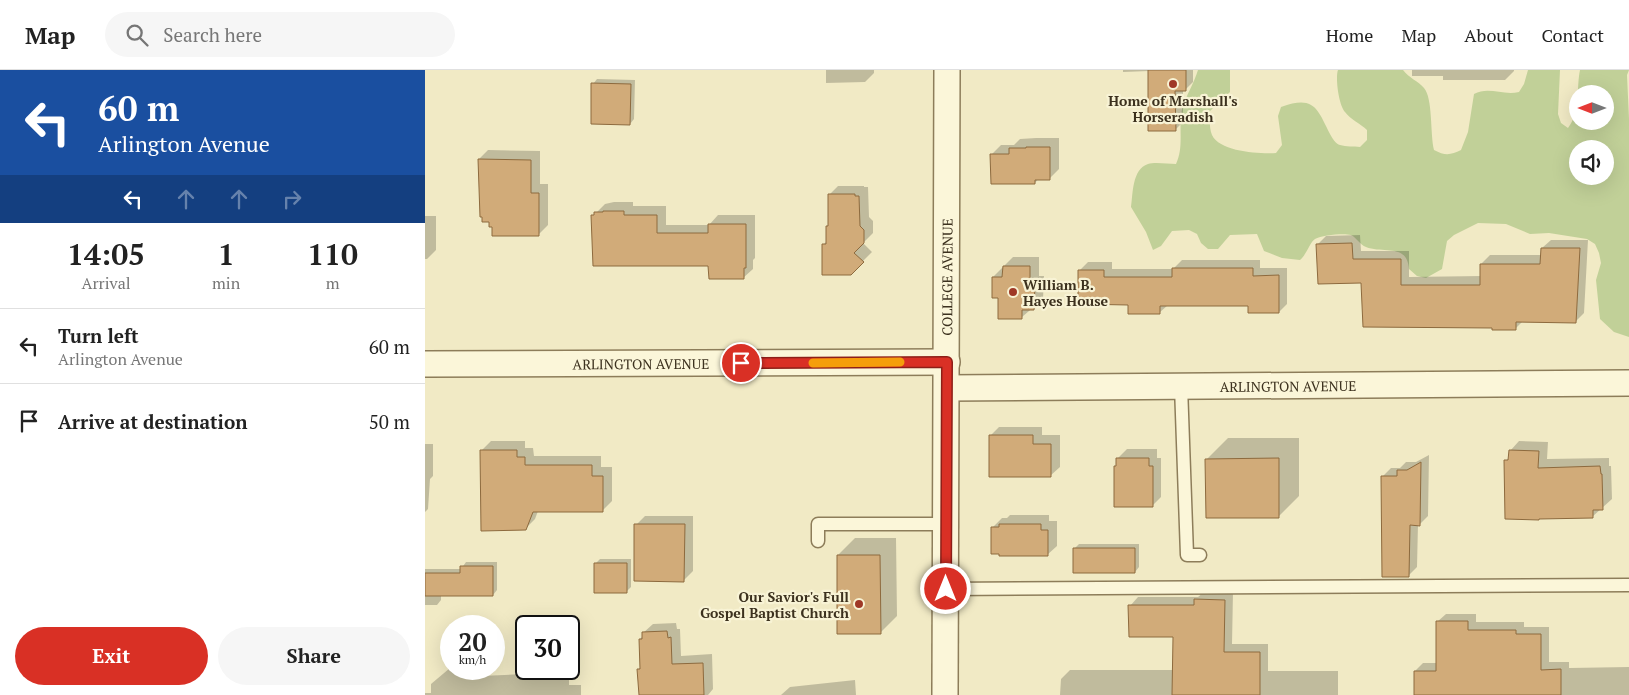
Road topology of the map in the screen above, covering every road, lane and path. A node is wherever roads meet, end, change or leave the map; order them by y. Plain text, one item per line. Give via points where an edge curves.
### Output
1 (947, 70) edge
2 (947, 362) junction
3 (425, 364) edge
4 (1629, 383) edge
5 (1181, 386) junction
6 (947, 388) junction
7 (946, 524) junction
8 (818, 541) dead end
9 (1200, 555) dead end
10 (1629, 585) edge
11 (946, 589) junction
12 (945, 695) edge

1 - 2 street, COLLEGE AVENUE
2 - 3 street, ARLINGTON AVENUE
2 - 6 street, COLLEGE AVENUE
4 - 5 street, ARLINGTON AVENUE
5 - 6 street, ARLINGTON AVENUE
5 - 9 lane via 1187,555
6 - 7 street, COLLEGE AVENUE
7 - 8 lane via 818,524
7 - 11 street, COLLEGE AVENUE
10 - 11 lane
11 - 12 street, COLLEGE AVENUE

